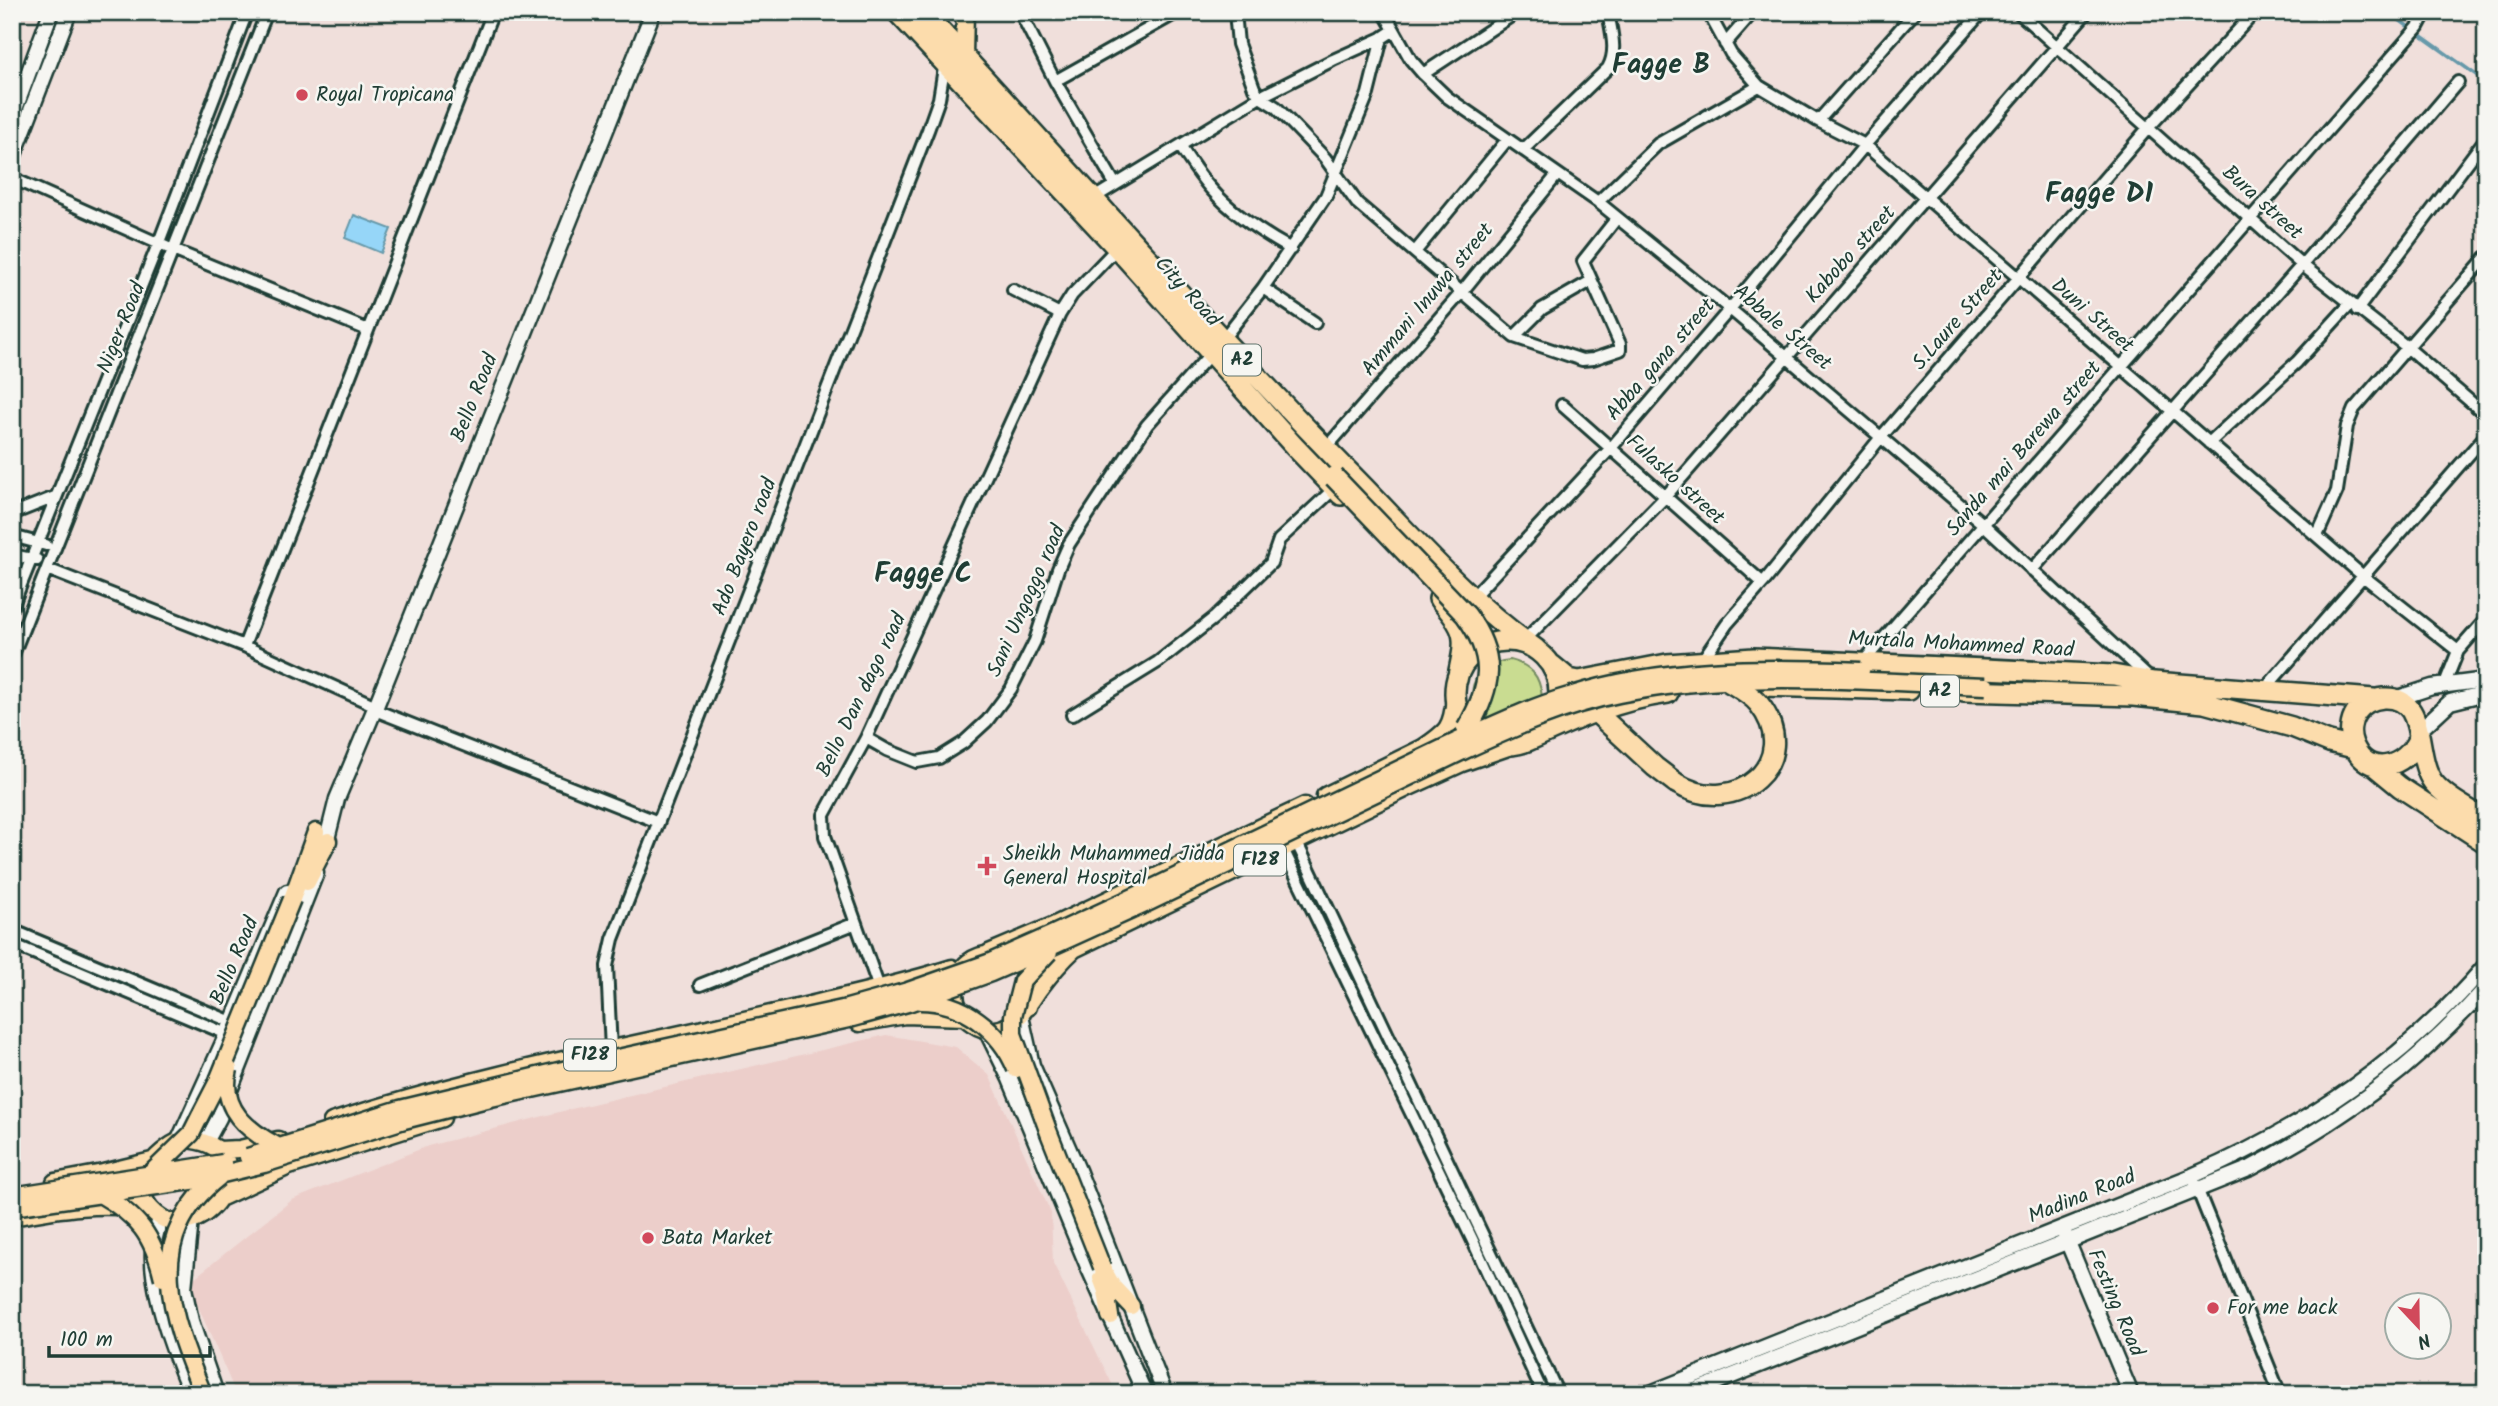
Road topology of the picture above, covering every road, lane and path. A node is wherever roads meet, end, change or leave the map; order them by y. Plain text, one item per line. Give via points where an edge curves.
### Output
1 (51, 12) edge
2 (69, 12) edge
3 (247, 12) edge
4 (267, 12) edge
5 (493, 12) edge
6 (653, 12) edge
7 (897, 12) edge
8 (965, 12) edge
9 (1020, 12) edge
10 (1178, 12) edge
11 (1235, 12) edge
12 (1517, 12) edge
13 (1608, 12) edge
14 (1708, 12) edge
15 (1753, 12) edge
16 (1915, 12) edge
17 (1982, 12) edge
18 (2018, 12) edge
19 (2087, 12) edge
20 (2255, 12) edge
21 (2426, 12) edge
22 (928, 14) edge
23 (1388, 14) edge
24 (1394, 30) junction
25 (1382, 38) junction
26 (1725, 44) junction
27 (2058, 47) junction
28 (964, 55) junction
29 (945, 62) junction
30 (1423, 74) junction
31 (1055, 81) junction
32 (2458, 82) dead end
33 (220, 83) junction
34 (1759, 86) junction
35 (235, 89) junction
36 (1260, 97) junction
37 (12, 117) edge
38 (1818, 121) junction
39 (2149, 127) junction
40 (17, 136) edge
41 (2486, 138) edge
42 (1507, 140) junction
43 (1866, 145) junction
44 (1180, 146) junction
45 (1523, 150) junction
46 (12, 160) edge
47 (1334, 174) junction
48 (1557, 175) junction
49 (12, 178) edge
50 (1115, 184) junction
51 (1928, 197) junction
52 (1092, 199) junction
53 (1598, 202) junction
54 (1617, 218) junction
55 (2250, 218) junction
56 (159, 242) junction
57 (1117, 248) junction
58 (1291, 248) junction
59 (173, 250) junction
60 (1415, 252) junction
61 (2486, 257) edge
62 (2302, 265) junction
63 (2019, 279) junction
64 (1591, 281) junction
65 (1263, 288) junction
66 (1013, 290) dead end
67 (1461, 293) junction
68 (2354, 307) junction
69 (1730, 309) junction
70 (1060, 314) junction
71 (1315, 323) dead end
72 (368, 330) junction
73 (1514, 337) junction
74 (1217, 346) junction
75 (2408, 348) junction
76 (1786, 356) junction
77 (2121, 367) junction
78 (1562, 405) dead end
79 (2172, 411) junction
80 (2486, 415) edge
81 (2486, 435) edge
82 (1882, 436) junction
83 (2209, 443) junction
84 (1611, 447) junction
85 (1326, 448) junction
86 (1334, 483) junction
87 (55, 497) junction
88 (1665, 497) junction
89 (12, 514) edge
90 (1983, 524) junction
91 (12, 536) edge
92 (2317, 536) junction
93 (39, 543) junction
94 (55, 548) junction
95 (12, 555) edge
96 (33, 559) junction
97 (48, 566) junction
98 (2032, 570) junction
99 (2363, 576) junction
100 (16, 581) edge
101 (1763, 583) junction
102 (1471, 599) junction
103 (12, 607) edge
104 (1455, 617) junction
105 (2486, 619) edge
106 (1530, 645) junction
107 (244, 646) junction
108 (2458, 652) junction
109 (12, 657) edge
110 (1702, 662) junction
111 (1863, 662) junction
112 (1555, 672) junction
113 (2038, 672) junction
114 (2486, 680) edge
115 (1986, 681) junction
116 (1729, 682) junction
117 (2154, 682) junction
118 (2444, 686) junction
119 (1456, 689) junction
120 (2262, 691) junction
121 (2041, 693) junction
122 (2486, 693) edge
123 (2374, 699) junction
124 (2395, 699) junction
125 (376, 708) junction
126 (1595, 711) junction
127 (1072, 715) dead end
128 (1463, 735) junction
129 (2419, 735) junction
130 (866, 738) junction
131 (1521, 743) junction
132 (2354, 748) junction
133 (2372, 764) junction
134 (2486, 820) edge
135 (658, 821) junction
136 (322, 836) junction
137 (2486, 843) edge
138 (1290, 846) junction
139 (295, 900) junction
140 (856, 923) junction
141 (12, 930) edge
142 (12, 944) edge
143 (1055, 945) junction
144 (983, 955) junction
145 (965, 965) junction
146 (2486, 965) edge
147 (700, 985) dead end
148 (879, 988) junction
149 (2486, 988) edge
150 (911, 1002) junction
151 (1025, 1011) junction
152 (965, 1017) junction
153 (230, 1028) junction
154 (986, 1029) junction
155 (611, 1050) junction
156 (178, 1142) junction
157 (212, 1146) junction
158 (279, 1147) junction
159 (150, 1169) junction
160 (222, 1174) junction
161 (2195, 1183) junction
162 (12, 1189) edge
163 (100, 1194) junction
164 (12, 1196) edge
165 (222, 1197) junction
166 (12, 1207) edge
167 (156, 1214) junction
168 (12, 1217) edge
169 (191, 1220) junction
170 (2064, 1235) junction
171 (1100, 1268) junction
172 (1934, 1287) junction
173 (1131, 1306) junction
174 (1110, 1316) junction
175 (191, 1394) edge
176 (197, 1394) edge
177 (203, 1394) edge
178 (216, 1394) edge
179 (1145, 1394) edge
180 (1165, 1394) edge
181 (1543, 1394) edge
182 (1558, 1394) edge
183 (1648, 1394) edge
184 (1687, 1394) edge
185 (2131, 1394) edge
186 (2280, 1394) edge

1 - 37 main road
2 - 40 main road
3 - 33 street, Niger Road
4 - 35 street, Niger Road
5 - 72 street
6 - 125 main road, Bello Road
7 - 29 highway, City Road / A2
8 - 28 main road
9 - 31 street
10 - 31 street
11 - 36 street via 1238,44
12 - 30 street
13 - 45 street via 1614,48 1608,68
14 - 26 street, Duni Street
15 - 26 street
16 - 38 street
17 - 43 street, Abba gana street
18 - 27 street, Bura street
19 - 27 street, Kabobo street
20 - 39 street, S.Laure Street
21 - 55 street, Sanda mai Barewa street via 2418,27
22 - 28 highway, City Road / A2
23 - 24 street, Abbale Street
24 - 25 street
24 - 30 street, Abbale Street
25 - 36 street
25 - 47 street, Sani Ungoggo road via 1368,94
26 - 34 street, Duni Street
27 - 39 street, Bura street
27 - 51 street, Kabobo street
28 - 52 highway, City Road / A2
29 - 57 highway, City Road / A2
29 - 135 street, Ado Bayero road via 928,131
30 - 42 street, Abbale Street
31 - 50 street
32 - 62 street
33 - 35 street
33 - 56 street, Niger Road
34 - 38 street, Duni Street
34 - 53 street via 1658,144
35 - 59 street, Niger Road
36 - 44 street
36 - 47 street via 1276,107 1325,158
38 - 43 street, Duni Street
39 - 55 street, Bura street
39 - 63 street, S.Laure Street
40 - 46 main road
41 - 68 street
42 - 45 street, Abbale Street
42 - 60 street
43 - 51 street, Duni Street
43 - 69 street, Abba gana street
44 - 50 street
44 - 58 street via 1223,200 1256,229
45 - 48 street, Abbale Street
47 - 58 street, Sani Ungoggo road via 1326,196
47 - 60 street via 1357,203
48 - 53 street, Abbale Street
48 - 67 street, Ammani Inuwa street
49 - 56 street
50 - 52 street
51 - 63 street, Duni Street
51 - 76 street, Kabobo street
52 - 74 highway, City Road / A2
53 - 54 street, Abbale Street
54 - 64 street via 1584,258
54 - 69 street, Abbale Street
55 - 62 street, Bura street
55 - 77 street, Sanda mai Barewa street
56 - 59 street
56 - 87 street, Niger Road
57 - 70 street, Bello Dan dago road
57 - 74 highway, City Road / A2
58 - 65 street, Sani Ungoggo road
59 - 72 street
59 - 94 street, Niger Road
60 - 67 street
61 - 75 street
62 - 68 street, Bura street
62 - 79 street
63 - 77 street, Duni Street
63 - 82 street, S.Laure Street
64 - 73 street via 1542,309
64 - 73 street via 1620,344 1616,353 1582,360
65 - 71 street
65 - 74 street, Sani Ungoggo road
66 - 70 street
67 - 73 street
67 - 85 street, Ammani Inuwa street
68 - 75 street, Bura street
68 - 83 street
69 - 76 street, Abbale Street
69 - 84 street, Abba gana street
70 - 130 street, Bello Dan dago road
72 - 107 street
74 - 85 highway, City Road / A2
74 - 86 highway, City Road / A2 via 1294,446 1314,465 1326,469
74 - 130 street, Sani Ungoggo road via 1147,425 1069,544 1035,641 1011,689 987,721 939,758 917,762
75 - 80 street, Bura street
75 - 92 street via 2354,409 2337,491
76 - 82 street, Abbale Street
76 - 88 street, Kabobo street
77 - 79 street, Duni Street
77 - 90 street, Sanda mai Barewa street
78 - 84 street, Fulasko street
79 - 83 street, Duni Street
79 - 98 street
81 - 99 street
82 - 90 street, Abbale Street
82 - 101 street, S.Laure Street
83 - 92 street, Duni Street
84 - 88 street, Fulasko street
84 - 102 street, Abba gana street
85 - 102 highway, City Road / A2
86 - 104 highway
86 - 127 street via 1279,540 1271,563 1214,618 1158,662
86 - 128 highway, bridge via 1476,628 1489,672 1485,695
87 - 89 street
87 - 93 street, Niger Road
88 - 101 street, Fulasko street
88 - 106 street, Kabobo street
90 - 98 street, Abbale Street
90 - 111 street, Sanda mai Barewa street
91 - 93 street
92 - 99 street, Duni Street
93 - 94 street
93 - 96 street, Niger Road
94 - 97 street, Niger Road
95 - 96 street
96 - 97 street
96 - 100 street, Niger Road
97 - 107 street
97 - 109 street, Niger Road
98 - 117 street, Abbale Street
99 - 108 street, Duni Street
99 - 120 street
100 - 103 street, Niger Road
101 - 110 street, S.Laure Street
102 - 104 street, Abba gana street
102 - 106 highway, City Road / A2
104 - 119 highway via 1464,639
105 - 108 street
106 - 112 highway, A2
106 - 119 highway via 1504,641 1474,653 1463,665
107 - 125 street
108 - 118 street
110 - 111 highway, Murtala Mohammed Road / A2 via 1754,658
110 - 112 highway, Murtala Mohammed Road / A2 via 1579,681
111 - 113 highway, Murtala Mohammed Road / A2
112 - 126 highway
112 - 131 highway via 1560,694 1551,722 1541,734
113 - 115 main road
113 - 117 highway, Murtala Mohammed Road / A2
114 - 118 main road
115 - 116 main road, bridge
115 - 121 main road
115 - 128 main road, bridge via 1757,669 1662,676 1570,695
116 - 126 highway, bridge via 1758,702 1773,733 1769,762 1756,780 1737,793 1707,796 1687,790
116 - 143 main road, bridge via 1619,694 1517,726
117 - 120 highway, Murtala Mohammed Road / A2
118 - 124 main road
119 - 131 highway via 1461,718 1475,734 1493,744
119 - 144 main road, F128 via 1448,729 1423,748 1055,925
120 - 123 highway, Murtala Mohammed Road / A2
121 - 126 highway, Murtala Mohammed Road / A2 via 1734,687 1664,694
121 - 132 highway, Murtala Mohammed Road / A2 via 2204,703
122 - 129 main road via 2450,702
123 - 124 highway, A2
123 - 132 highway via 2356,714 2351,725
124 - 129 highway via 2412,711
125 - 135 street
125 - 136 main road, Bello Road
126 - 131 highway, Murtala Mohammed Road / A2
128 - 158 main road, bridge via 1107,910 988,963 908,991 489,1087
129 - 133 highway via 2406,759 2383,766
129 - 134 highway via 2423,761 2434,783
130 - 140 street, Bello Dan dago road via 824,815 823,827
131 - 138 main road, F128 via 1462,763
132 - 133 highway, A2
133 - 137 highway, A2
135 - 155 street, Ado Bayero road via 607,966
136 - 139 main road
136 - 153 main road, Bello Road via 288,889
136 - 157 main road, Bello Road
138 - 151 main road, F128 via 1074,949 1059,962
138 - 181 street
138 - 182 street
139 - 158 main road, bridge via 226,1085 246,1128
139 - 159 main road, bridge via 191,1134
140 - 147 street
140 - 148 street, Bello Dan dago road
141 - 153 street
142 - 153 street
143 - 150 main road, bridge
143 - 171 main road, bridge via 1022,981 1013,1034
144 - 145 main road, F128
144 - 151 main road via 1011,958 1022,967 1031,993
145 - 148 main road, F128
145 - 152 main road via 955,986
146 - 161 main road, Madina Road via 2418,1035 2356,1087
148 - 155 main road, F128
149 - 161 main road, Madina Road via 2420,1054 2338,1119 2251,1168
150 - 160 main road, bridge via 491,1098
150 - 171 main road, bridge via 929,1001 966,1012 998,1039 1013,1062
151 - 154 main road via 1002,1028
151 - 173 main road via 1032,1065
152 - 154 main road, F128
152 - 165 main road, F128 via 924,1014 879,1019 455,1114 289,1166
153 - 156 main road, Bello Road
154 - 174 main road
155 - 157 main road, F128 via 391,1103 262,1144 240,1149
156 - 157 main road, F128 via 184,1139
156 - 159 main road via 163,1151
157 - 165 main road via 227,1164
158 - 159 main road, bridge via 238,1160
159 - 162 main road
159 - 164 main road, bridge
159 - 167 main road via 143,1192
160 - 163 main road, bridge
160 - 177 main road, bridge via 198,1196 177,1227 168,1263 172,1303
161 - 170 main road, Madina Road
161 - 186 street
163 - 166 main road, bridge
163 - 176 main road, bridge via 132,1215 151,1240
165 - 169 main road, F128
167 - 168 main road via 120,1206 83,1205
167 - 169 main road via 179,1222
167 - 175 main road via 153,1269
169 - 178 main road via 184,1288
170 - 172 main road, Madina Road
170 - 185 main road, Festing Road
171 - 173 main road
171 - 174 main road
172 - 183 main road, Madina Road
172 - 184 main road, Madina Road
173 - 180 main road
174 - 179 main road

